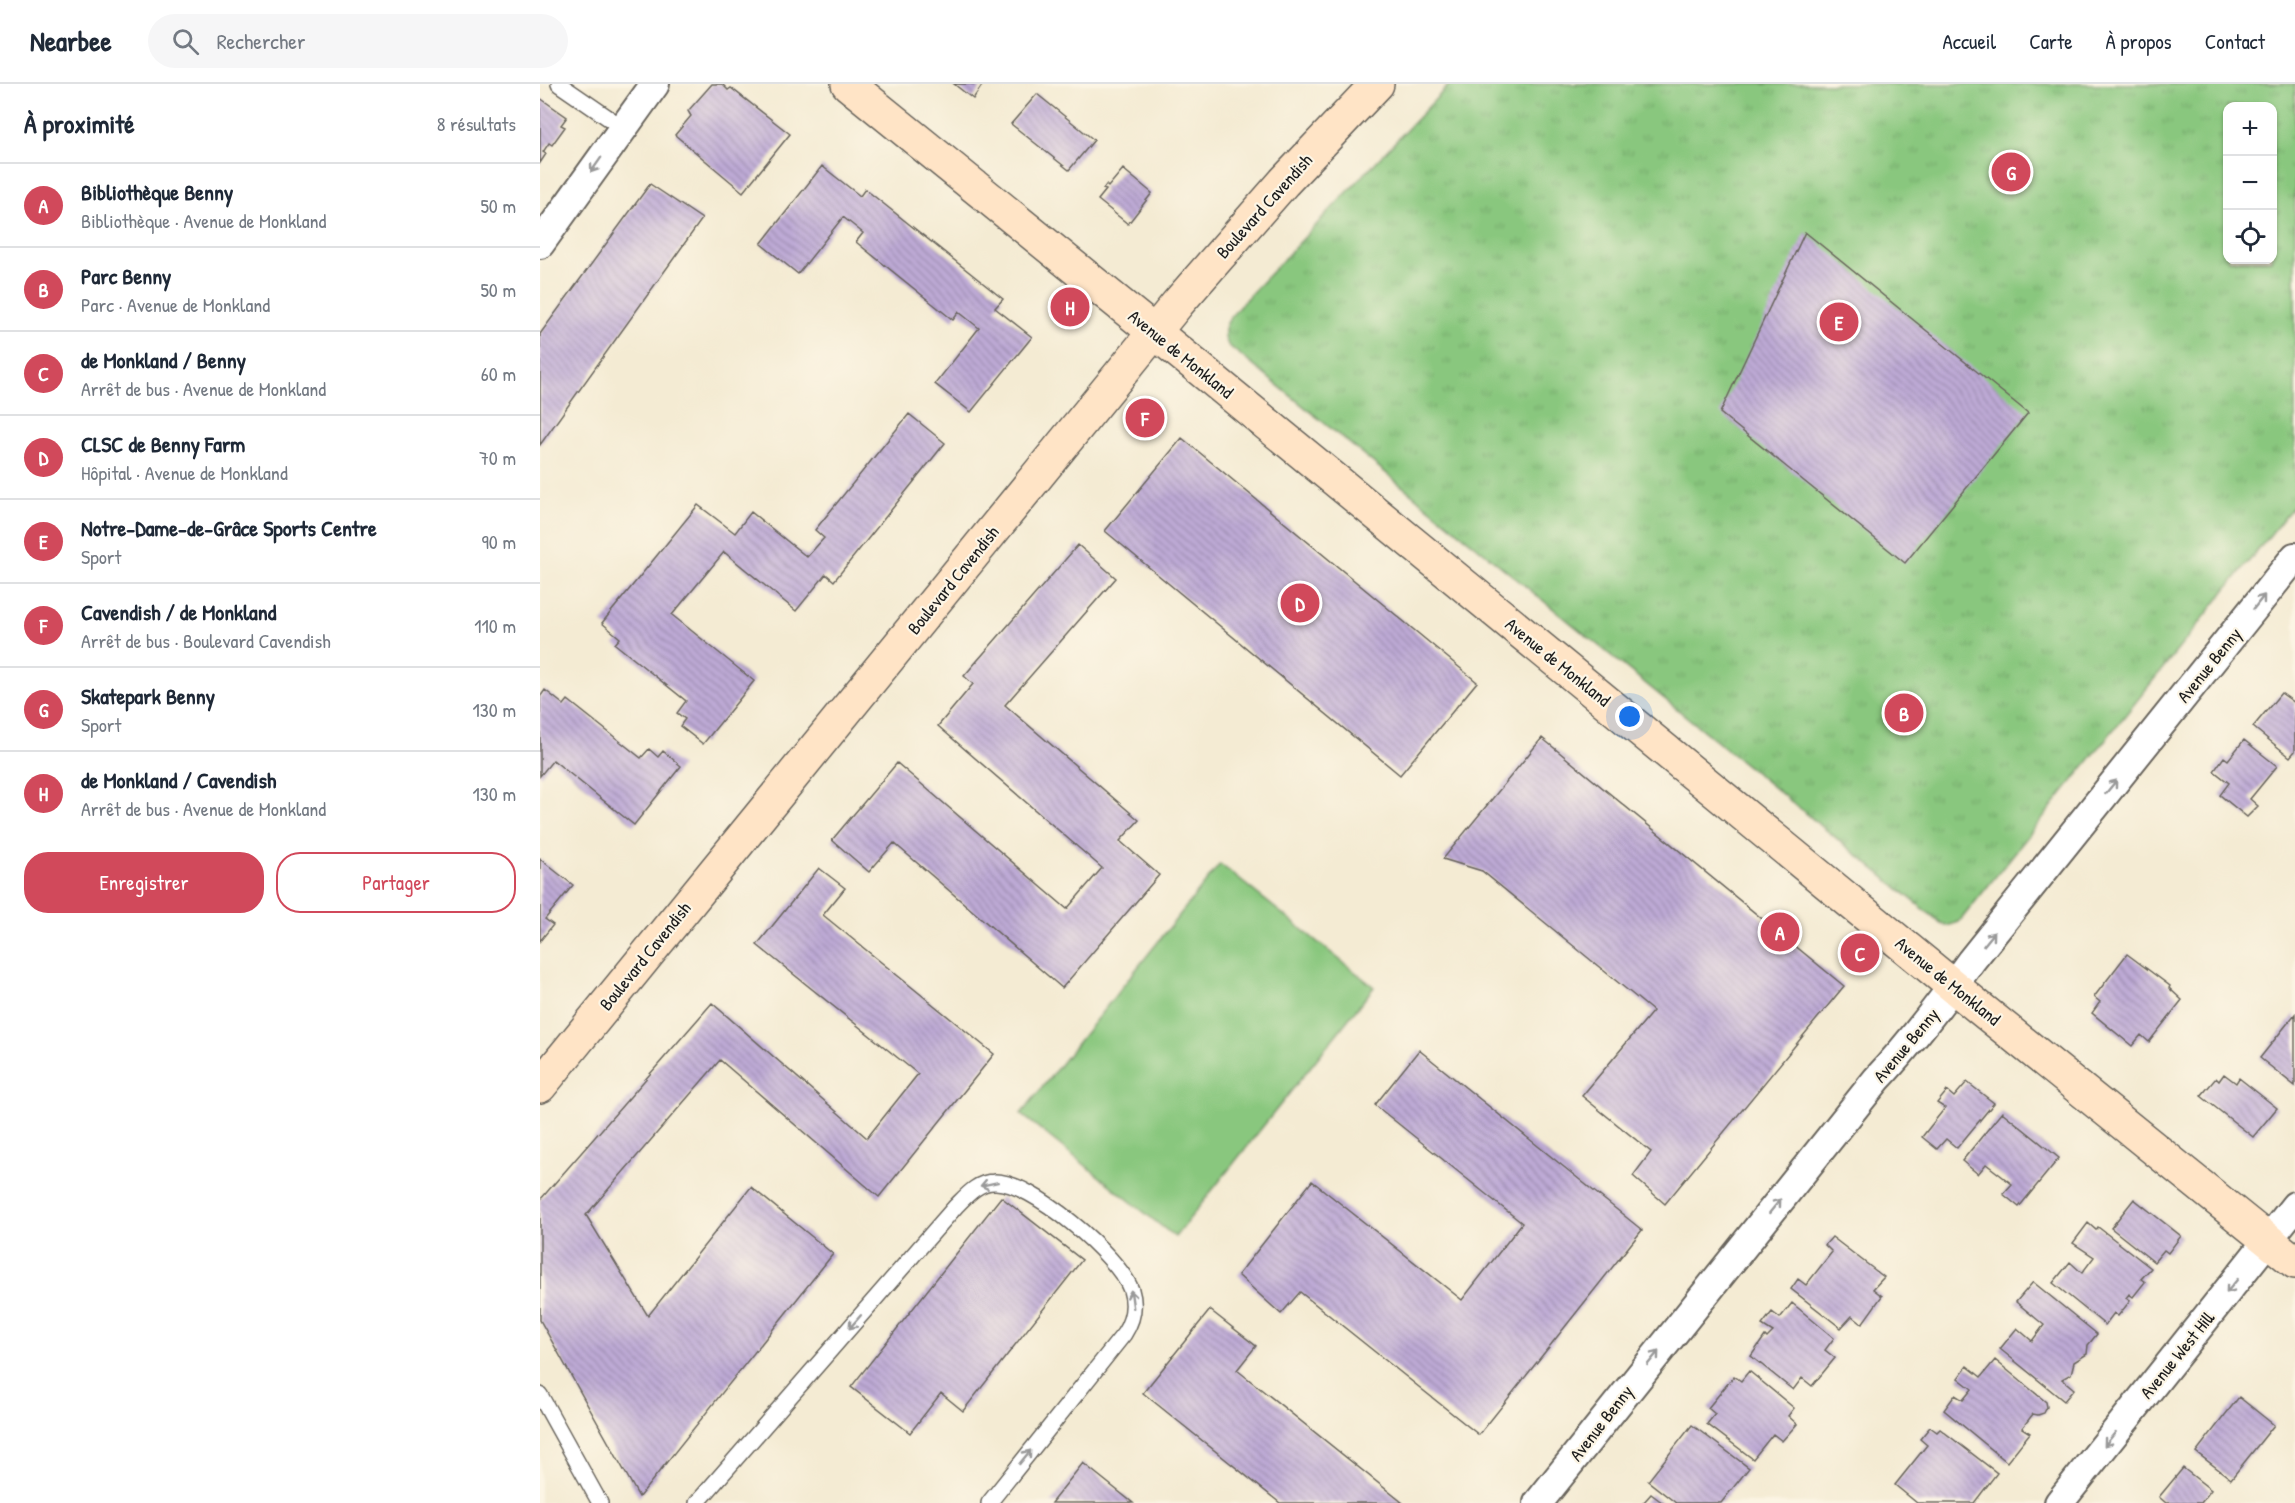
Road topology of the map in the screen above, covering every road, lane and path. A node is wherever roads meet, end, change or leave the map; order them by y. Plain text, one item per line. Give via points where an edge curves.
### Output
1 (559, 84) edge
2 (655, 84) edge
3 (848, 84) edge
4 (1377, 84) edge
5 (623, 128) junction
6 (540, 244) edge
7 (1155, 333) junction
8 (2295, 557) edge
9 (1953, 986) junction
10 (540, 1086) edge
11 (2295, 1206) edge
12 (2268, 1240) junction
13 (2295, 1262) edge
14 (540, 1395) edge
15 (600, 1503) edge
16 (697, 1503) edge
17 (989, 1503) edge
18 (1538, 1503) edge
19 (2059, 1503) edge

1 - 5 lane
2 - 5 street
3 - 7 street, Avenue de Monkland
4 - 7 street, Boulevard Cavendish via 1284,182
5 -> 6 street
7 - 9 street, Avenue de Monkland
7 - 10 street, Boulevard Cavendish
9 -> 8 street, Avenue Benny
9 - 12 street, Avenue de Monkland
18 -> 9 street, Avenue Benny
11 - 12 street, Avenue West Hill
12 - 13 street, Avenue de Monkland
12 -> 19 street, Avenue West Hill
14 - 15 lane
17 -> 16 lane via 1124,1334 1134,1302 1117,1267 1065,1218 1016,1186 993,1182 982,1184 956,1206

